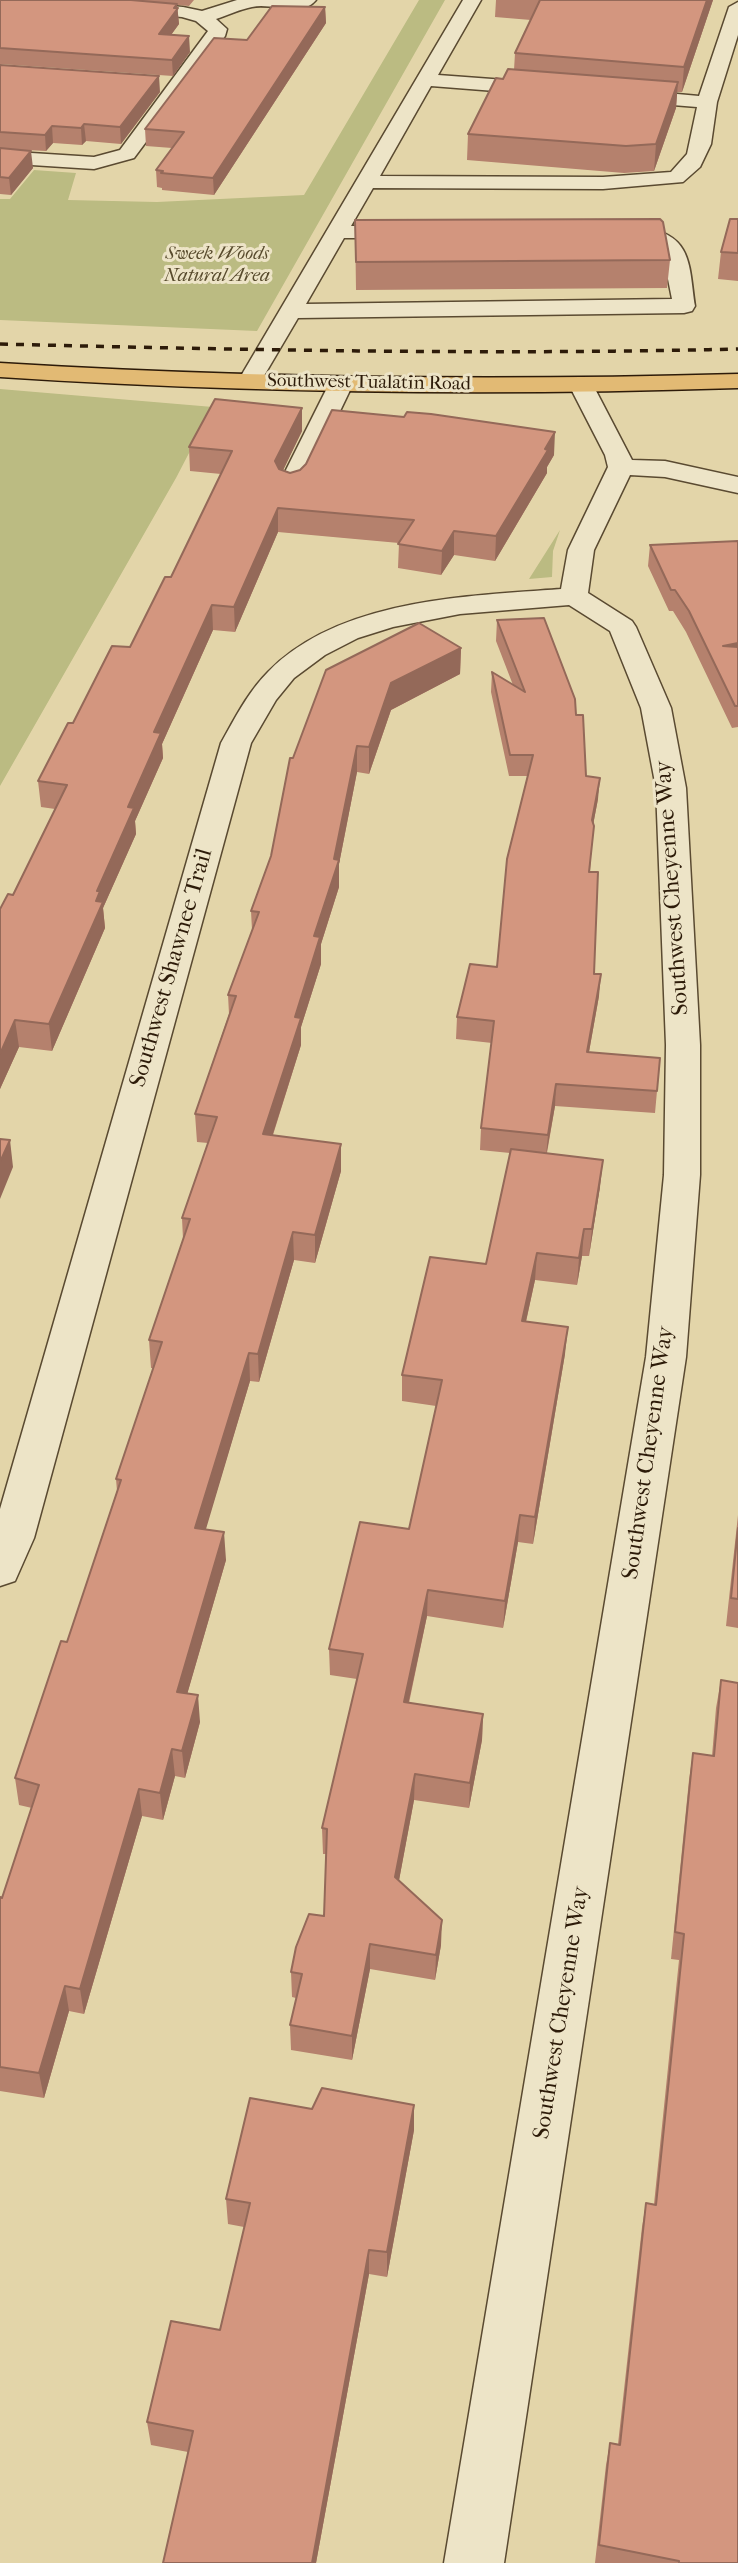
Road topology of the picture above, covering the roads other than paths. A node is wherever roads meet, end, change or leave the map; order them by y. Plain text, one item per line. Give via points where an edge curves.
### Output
1 (34, 0) edge
2 (246, 0) edge
3 (307, 0) edge
4 (472, 0) edge
5 (56, 1) edge
6 (738, 7) edge
7 (206, 20) junction
8 (426, 80) junction
9 (151, 83) edge
10 (179, 85) junction
11 (560, 90) edge
12 (600, 93) edge
13 (707, 102) junction
14 (0, 157) edge
15 (366, 182) junction
16 (337, 232) junction
17 (433, 232) edge
18 (597, 232) edge
19 (291, 311) junction
20 (0, 370) edge
21 (250, 381) junction
22 (738, 381) edge
23 (341, 384) junction
24 (630, 384) junction
25 (581, 385) junction
26 (738, 405) edge
27 (621, 467) junction
28 (738, 485) edge
29 (291, 486) edge
30 (574, 596) junction
31 (0, 1569) edge
32 (474, 2563) edge

1 - 5 street
2 - 3 street via 296,4
2 - 7 street
4 - 8 street
5 - 7 street via 156,9
6 - 13 street
7 - 10 street via 218,29 216,36
8 - 11 street
8 - 15 street
9 - 10 street
10 - 14 street via 127,154 94,163
12 - 13 street
13 - 15 street via 698,158 676,178 603,183
15 - 16 street
16 - 17 street
16 - 19 street
18 - 19 street via 645,233 667,239 674,247 684,306
19 - 21 street
20 - 21 main road, Southwest Tualatin Road
21 - 23 main road, Southwest Tualatin Road
22 - 24 main road, Southwest Tualatin Road
23 - 25 main road, Southwest Tualatin Road
23 - 29 street
24 - 25 main road, Southwest Tualatin Road
24 - 26 main road via 688,399
25 - 27 street
27 - 28 street via 665,469
27 - 30 street via 581,550
30 - 31 street, Southwest Shawnee Trail via 402,615 354,630 283,673 255,709 232,756 13,1538
30 - 32 street, Southwest Cheyenne Way via 622,627 656,708 671,788 683,1045 682,1175 666,1357

